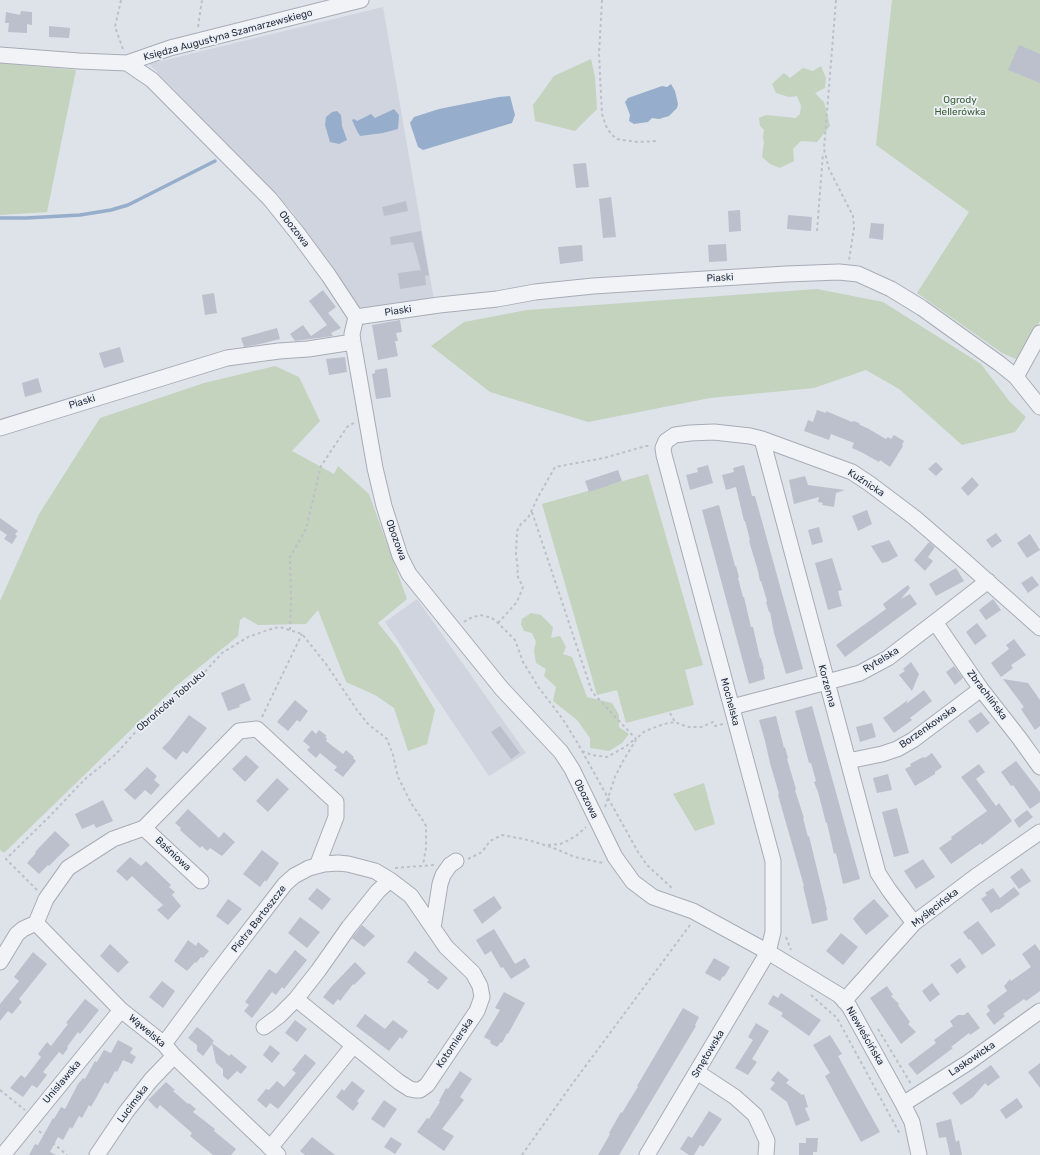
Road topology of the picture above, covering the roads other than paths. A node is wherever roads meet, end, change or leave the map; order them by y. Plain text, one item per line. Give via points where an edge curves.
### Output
1 (360, 0) edge
2 (0, 55) edge
3 (127, 63) junction
4 (356, 316) junction
5 (1040, 333) edge
6 (353, 342) junction
7 (1016, 377) junction
8 (1040, 407) edge
9 (0, 428) edge
10 (762, 439) junction
11 (663, 452) joint
12 (988, 581) junction
13 (935, 622) junction
14 (1040, 628) edge
15 (826, 682) junction
16 (982, 689) junction
17 (733, 714) junction
18 (848, 761) junction
19 (1040, 767) edge
20 (144, 828) junction
21 (1040, 832) edge
22 (456, 861) dead end
23 (317, 866) junction
24 (390, 880) junction
25 (201, 881) dead end
26 (36, 923) junction
27 (914, 923) junction
28 (433, 928) junction
29 (768, 952) junction
30 (0, 962) edge
31 (296, 999) junction
32 (844, 1001) junction
33 (122, 1010) junction
34 (1040, 1011) edge
35 (264, 1027) dead end
36 (164, 1044) junction
37 (353, 1046) junction
38 (174, 1056) junction
39 (697, 1072) junction
40 (903, 1104) junction
41 (274, 1152) edge
42 (3, 1155) edge
43 (97, 1155) edge
44 (647, 1155) edge
45 (766, 1155) edge
46 (919, 1155) edge

1 - 3 street, Księdza Augustyna Szamarzewskiego via 170,48
2 - 3 street, Księdza Augustyna Szamarzewskiego
3 - 4 street, Obozowa via 152,80 270,199
4 - 6 street, Obozowa
4 - 7 street, Piaski via 593,286 778,275 858,274 891,289 922,308
5 - 7 street
6 - 9 street, Piaski via 227,358
6 - 29 street, Obozowa via 365,417 384,506 400,556 412,578 502,689 561,752 622,868 633,882 653,897 693,911
7 - 8 street, Piaski
10 - 11 street, Kuźnicka via 714,432 690,433 670,437
10 - 12 street, Kuźnicka via 861,477 915,518
10 - 15 street, Korzenna
11 - 17 street, Mochelska
12 - 13 street, Rytelska
12 - 14 street, Kuźnicka
13 - 15 street, Rytelska via 888,658 860,673
13 - 16 street, Zbrachlińska
15 - 17 street, Rytelska
15 - 18 street, Korzenna
16 - 18 street, Borzenkowska via 898,749
16 - 19 street, Zbrachlińska
17 - 29 street, Mochelska via 773,861 773,932
18 - 27 street, Korzenna via 878,873
20 - 23 street via 238,731 257,729 336,802 336,817
20 - 25 street, Baśniowa
20 - 26 street via 113,839 68,868 46,899
21 - 27 street, Myślęcińska
22 - 28 street via 443,874
23 - 24 street, Piotra Bartoszcze via 348,864 375,871
23 - 36 street, Piotra Bartoszcze via 294,876 285,884
24 - 28 street, Kotomierska via 411,896
24 - 31 street via 349,927
26 - 30 street via 17,934
26 - 33 street, Wąwelska
27 - 32 street, Myślęcińska
28 - 37 street, Kotomierska via 446,948 473,973 480,986 482,997 477,1011 428,1083 420,1090 410,1089
29 - 32 street, Niewieścińska via 839,995
29 - 39 street, Smętowska
31 - 35 street
31 - 37 street, Kotomierska
32 - 40 street, Niewieścińska
33 - 36 street, Wąwelska
33 - 42 street, Unisławska
34 - 40 street, Laskowicka via 969,1062
36 - 38 street, Wąwelska
37 - 41 street
38 - 41 street, Wąwelska
38 - 43 street, Lucimska via 151,1080
39 - 44 street, Smętowska
39 - 45 street via 735,1097 755,1115 767,1141
40 - 46 street, Niewieścińska via 912,1122

